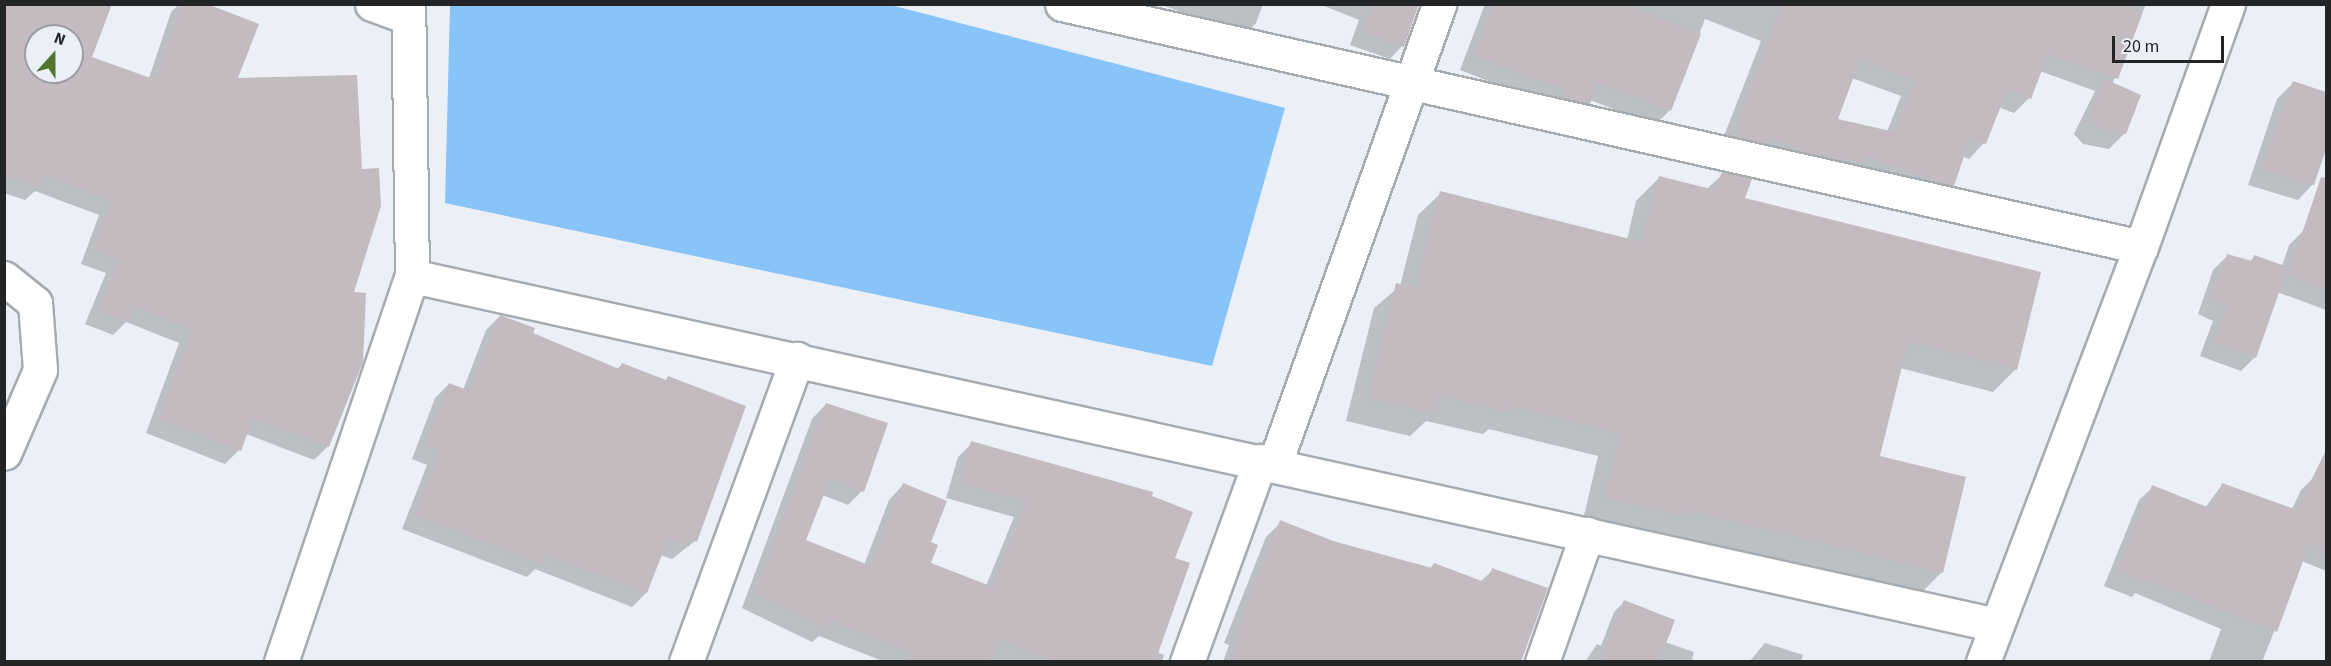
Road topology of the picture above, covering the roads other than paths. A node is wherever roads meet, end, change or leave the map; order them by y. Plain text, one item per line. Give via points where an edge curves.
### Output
1 (372, 4) edge
2 (1062, 4) edge
3 (1440, 4) edge
4 (2228, 4) edge
5 (1097, 8) edge
6 (408, 11) edge
7 (1409, 80) junction
8 (2141, 247) junction
9 (412, 276) junction
10 (4, 278) edge
11 (797, 359) junction
12 (4, 453) edge
13 (1267, 462) junction
14 (1587, 534) junction
15 (1997, 625) junction
16 (281, 662) edge
17 (686, 662) edge
18 (1187, 662) edge
19 (1542, 662) edge
20 (1983, 662) edge

1 - 6 street
2 - 5 street
3 - 7 street
4 - 8 street
5 - 7 street
6 - 9 street
7 - 8 street
7 - 13 street
8 - 15 street
9 - 11 street
9 - 16 street
10 - 12 street via 35,303 40,370
11 - 13 street
11 - 17 street
13 - 14 street
13 - 18 street
14 - 15 street
14 - 19 street
15 - 20 street

